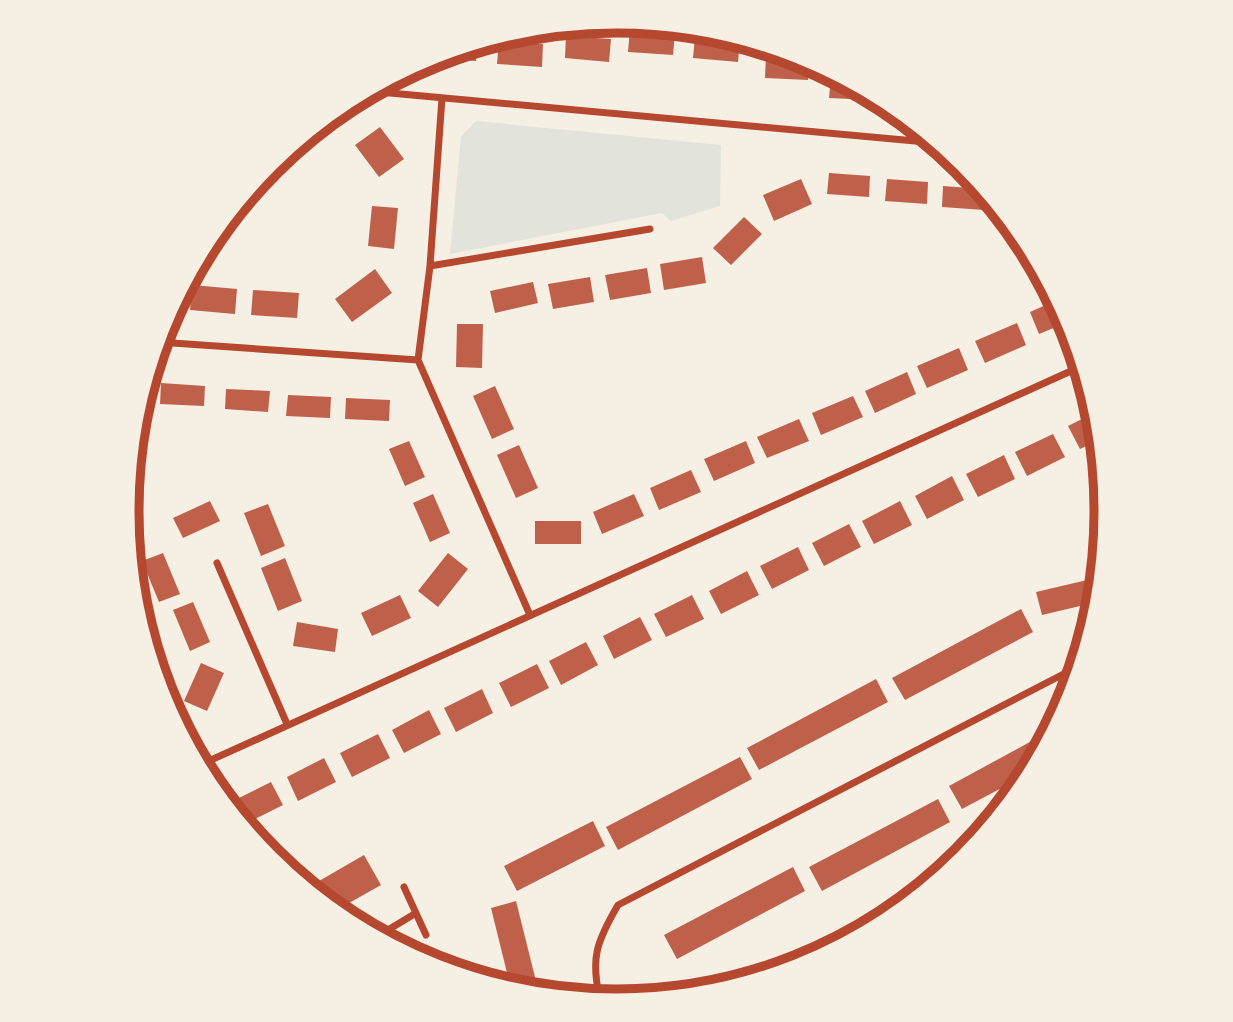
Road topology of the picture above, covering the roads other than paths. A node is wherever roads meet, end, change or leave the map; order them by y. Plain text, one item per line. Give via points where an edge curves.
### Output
1 (386, 93) edge
2 (442, 98) junction
3 (919, 141) edge
4 (650, 229) dead end
5 (430, 266) junction
6 (169, 343) edge
7 (418, 360) junction
8 (1073, 370) edge
9 (217, 563) dead end
10 (530, 615) junction
11 (1066, 673) edge
12 (287, 724) junction
13 (209, 761) edge
14 (404, 887) dead end
15 (416, 913) junction
16 (388, 930) edge
17 (426, 935) dead end
18 (597, 988) edge

1 - 2 street
2 - 3 street
2 - 5 street
4 - 5 street
5 - 7 street
6 - 7 street
7 - 10 street
8 - 10 street
9 - 12 street
10 - 12 street
11 - 18 street via 618,905 599,938 593,972
12 - 13 street
14 - 15 street
15 - 16 street
15 - 17 street

